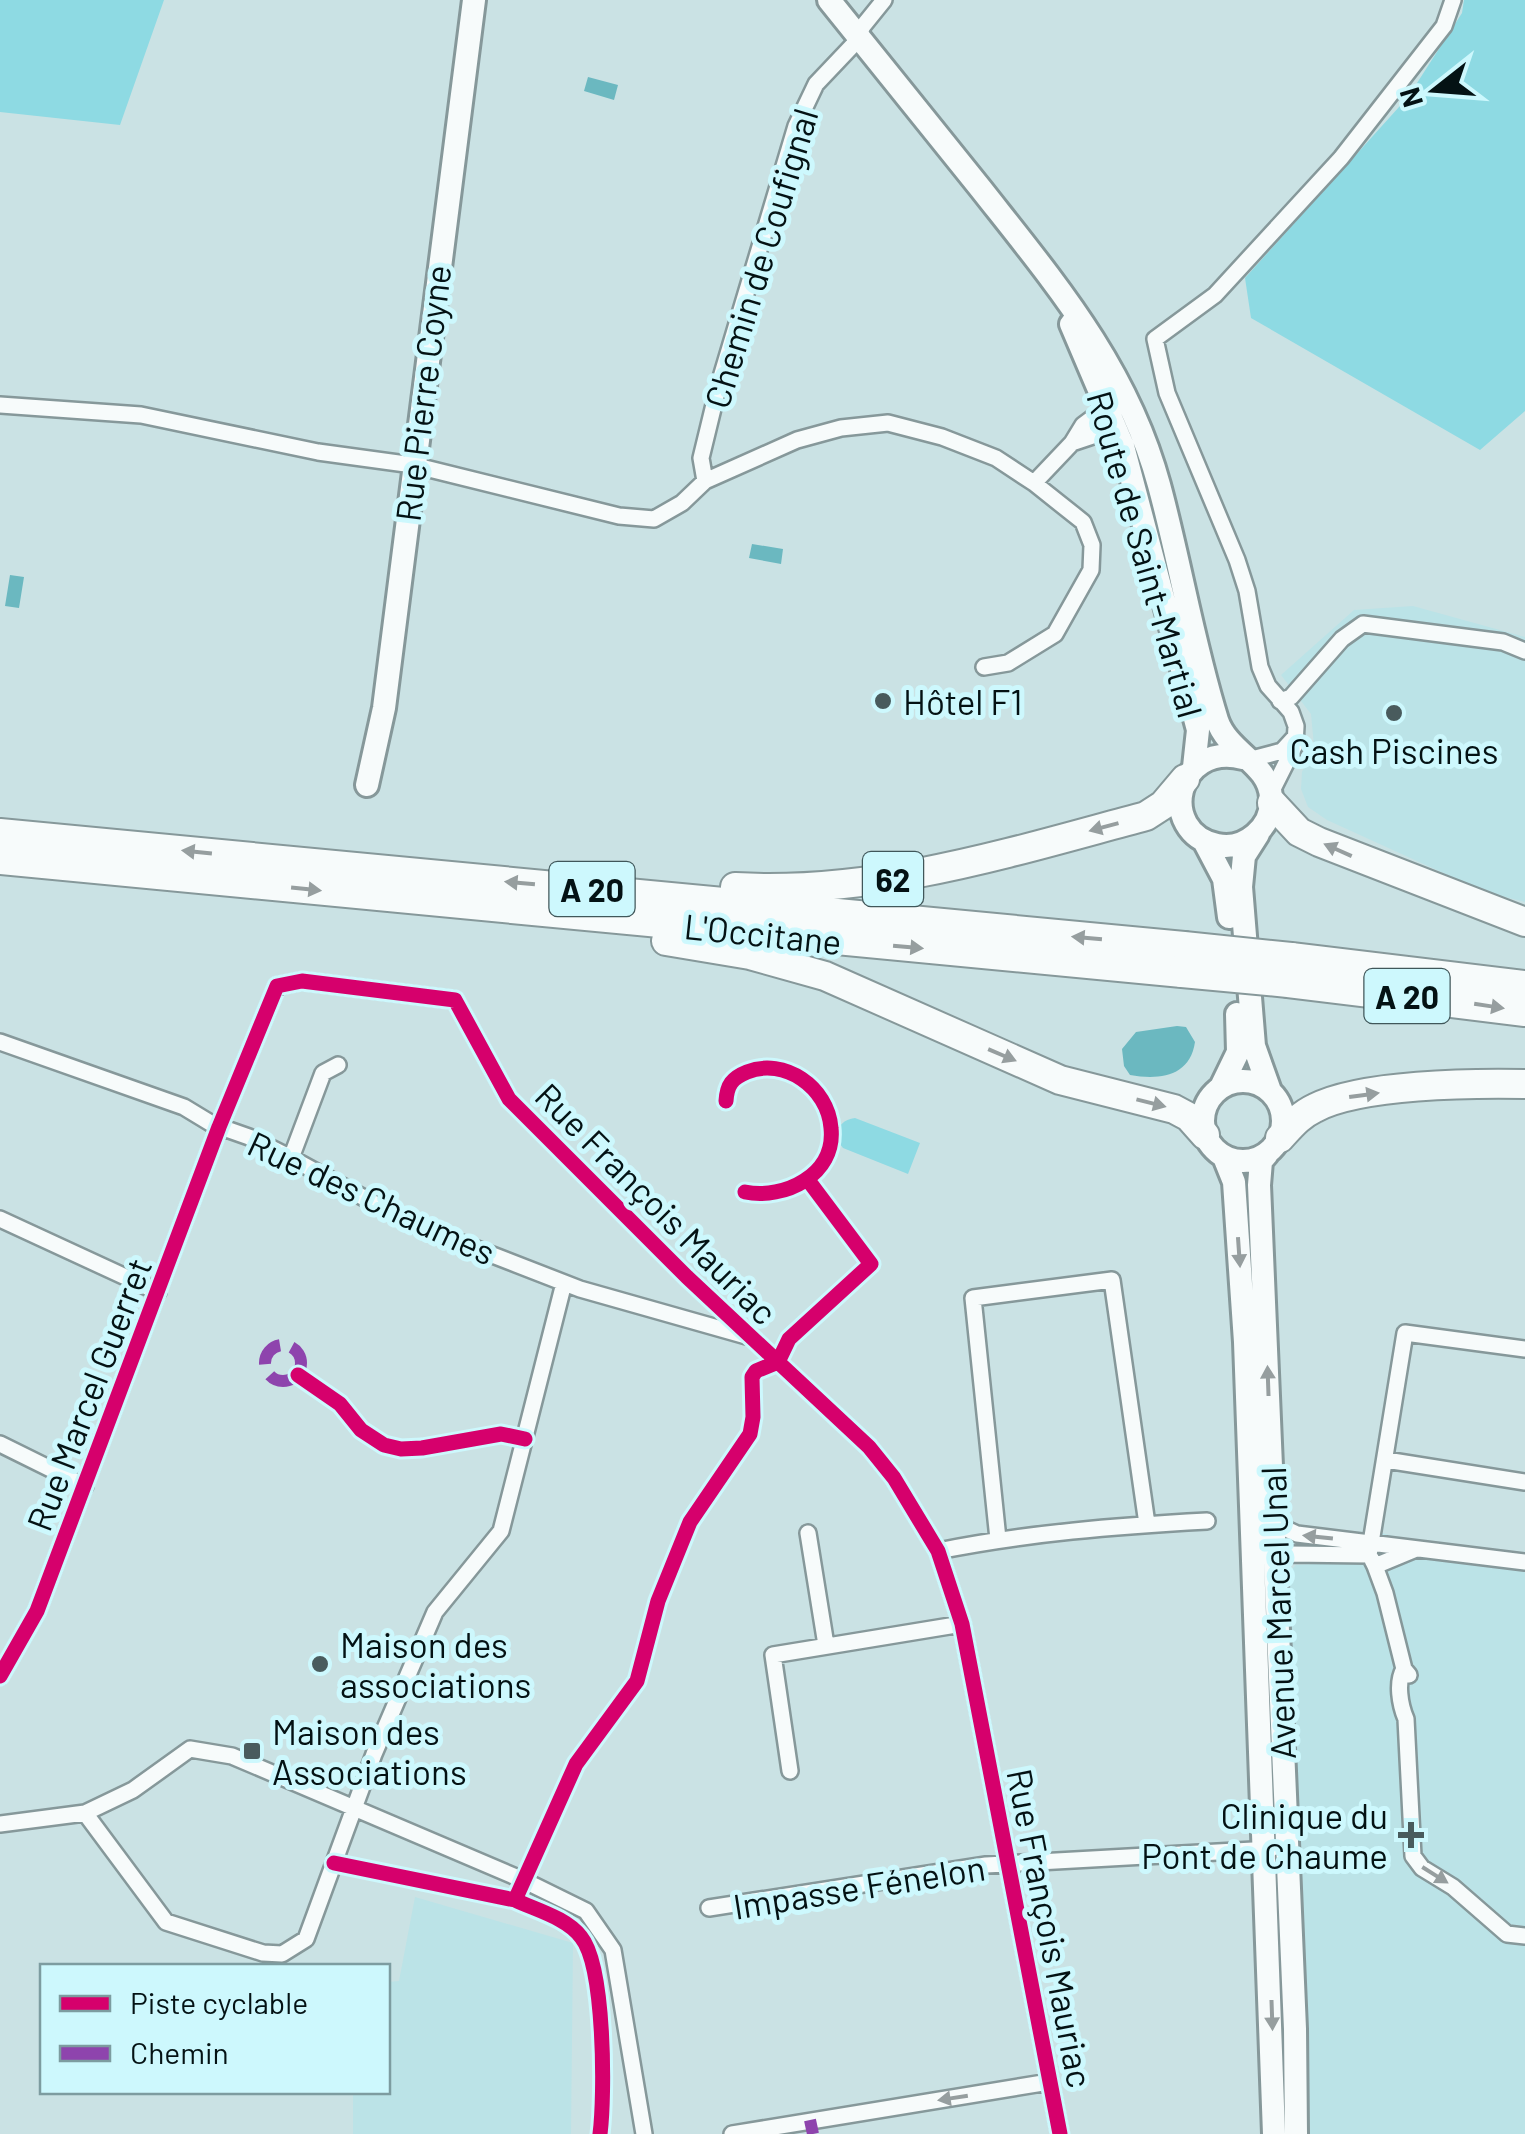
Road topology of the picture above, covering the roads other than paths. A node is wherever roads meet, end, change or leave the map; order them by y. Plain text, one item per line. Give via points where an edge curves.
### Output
1 (474, 0) edge
2 (829, 0) edge
3 (884, 0) edge
4 (1452, 0) edge
5 (858, 36) junction
6 (1055, 288) junction
7 (0, 404) edge
8 (1107, 407) junction
9 (1072, 443) junction
10 (1123, 446) junction
11 (413, 465) junction
12 (705, 481) junction
13 (1034, 483) junction
14 (1170, 526) junction
15 (1525, 651) edge
16 (984, 667) dead end
17 (1280, 701) junction
18 (1296, 736) junction
19 (1246, 759) junction
20 (1190, 773) junction
21 (367, 786) dead end
22 (1272, 798) junction
23 (1260, 832) junction
24 (0, 833) edge
25 (1204, 841) junction
26 (0, 860) edge
27 (578, 902) junction
28 (1525, 922) edge
29 (1289, 970) junction
30 (1525, 984) edge
31 (1525, 1012) edge
32 (0, 1042) edge
33 (338, 1065) dead end
34 (1525, 1084) edge
35 (1221, 1087) junction
36 (1270, 1091) junction
37 (220, 1127) junction
38 (1205, 1135) junction
39 (1274, 1146) junction
40 (1224, 1157) junction
41 (291, 1158) junction
42 (0, 1219) edge
43 (564, 1283) junction
44 (158, 1292) junction
45 (750, 1338) junction
46 (1245, 1342) junction
47 (1525, 1349) edge
48 (5, 1446) edge
49 (1386, 1460) junction
50 (0, 1466) edge
51 (1525, 1482) edge
52 (85, 1486) junction
53 (1273, 1513) junction
54 (1207, 1521) dead end
55 (1146, 1524) junction
56 (808, 1533) dead end
57 (998, 1538) junction
58 (938, 1550) junction
59 (1380, 1553) junction
60 (1280, 1555) junction
61 (1525, 1562) edge
62 (962, 1624) junction
63 (826, 1645) junction
64 (0, 1676) edge
65 (790, 1771) dead end
66 (354, 1809) junction
67 (85, 1812) junction
68 (0, 1824) edge
69 (1265, 1849) junction
70 (1008, 1864) junction
71 (709, 1908) dead end
72 (1525, 1936) edge
73 (1295, 2029) junction
74 (1049, 2082) junction
75 (644, 2134) edge
76 (732, 2134) edge
77 (1060, 2134) edge
78 (1274, 2134) edge
79 (1296, 2134) edge

1 - 11 main road, Rue Pierre Coyne
2 - 5 main road, Route de Saint-Martial
3 - 5 street, Chemin de Coufignal
4 - 17 street via 1444,26 1341,158 1215,295 1155,339 1168,394 1238,560 1260,667
5 - 6 main road, Route de Saint-Martial
5 - 12 street, Chemin de Coufignal via 816,84 796,126 719,384 701,458
6 - 8 main road, Route de Saint-Martial
6 - 14 main road, Route de Saint-Martial via 1095,340 1137,416
7 - 11 street via 140,415
8 - 9 street
8 - 10 main road, Route de Saint-Martial
8 - 14 main road via 1127,418
9 - 10 street via 1102,433
9 - 13 street
10 - 20 main road, Route de Saint-Martial via 1198,730
11 - 12 street via 654,519
11 - 21 main road, Rue Pierre Coyne via 384,708
12 - 13 street via 797,440 888,423 996,458
13 - 16 street via 1083,522 1092,546 1090,570 1054,634 1008,662
14 - 19 main road, Route de Saint-Martial via 1218,724
15 - 17 street via 1503,642 1363,624
17 - 18 street via 1291,712
18 - 19 street via 1282,751
18 - 22 street
19 - 20 main road via 1217,755
19 - 22 main road via 1259,769
20 - 25 main road via 1180,792 1185,820
20 -> 27 highway, 62 via 1146,816 904,878 764,888 670,883
22 - 23 main road
28 -> 22 highway via 1318,842 1299,832
23 - 25 main road via 1234,846
23 - 36 main road via 1244,856 1241,887 1254,1046
27 -> 24 highway, L'Occitane / A 20
25 - 35 main road via 1224,879 1239,1034
26 -> 27 highway, L'Occitane / A 20
27 - 29 highway, L'Occitane / A 20, bridge
27 -> 38 highway via 647,938 824,976 1060,1080 1174,1109
29 - 30 highway, L'Occitane / A 20
29 -> 31 highway, L'Occitane / A 20
32 - 37 street, Rue des Chaumes via 184,1107
33 - 41 street via 322,1073
39 -> 34 highway via 1301,1116 1342,1098 1468,1083
35 - 36 main road via 1246,1081
35 - 38 main road via 1204,1108
36 - 39 main road via 1282,1113
37 - 41 street, Rue des Chaumes
37 - 44 street, Rue Marcel Guerret
37 - 45 street, Rue François Mauriac via 277,986 302,981 456,1000 508,1099
38 - 40 main road
39 - 40 main road via 1246,1162
53 -> 39 main road, Avenue Marcel Unal via 1259,1185 1261,1161
40 -> 46 main road, Avenue Marcel Unal via 1234,1182
41 - 43 street, Rue des Chaumes via 410,1223
42 - 44 street
43 - 45 street, Rue des Chaumes
43 - 66 street via 501,1531 435,1612
44 - 52 street, Rue Marcel Guerret
45 - 58 street, Rue François Mauriac via 869,1446
46 - 60 street via 1259,1532
46 - 69 main road, Avenue Marcel Unal
47 - 49 street via 1405,1332
48 - 50 street
48 - 52 street
49 - 51 street
49 - 59 street
52 - 64 street, Rue Marcel Guerret via 37,1611
59 -> 53 street via 1297,1534
53 - 60 main road, Avenue Marcel Unal
54 - 55 street
55 - 57 street
55 - 57 street via 1112,1280 973,1298
56 - 63 street
57 - 58 street
58 - 62 street, Rue François Mauriac
59 - 60 street
59 - 61 street via 1420,1548
59 -> 72 street via 1404,1669 1401,1707 1417,1863 1507,1934
60 - 73 main road, Avenue Marcel Unal
62 - 63 street
62 - 70 street, Rue François Mauriac
63 - 65 street via 773,1655
66 - 67 street via 232,1756 190,1749 133,1790
66 - 67 street via 306,1940 282,1954 166,1922
66 - 75 street via 586,1911 613,1950
67 - 68 street
69 - 70 street, Impasse Fénelon
69 - 73 street via 1273,1849 1278,1860
69 -> 78 main road, Avenue Marcel Unal
70 - 71 street, Impasse Fénelon
70 - 74 street, Rue François Mauriac
73 - 79 main road, Avenue Marcel Unal
74 -> 76 street
74 - 77 street, Rue François Mauriac

